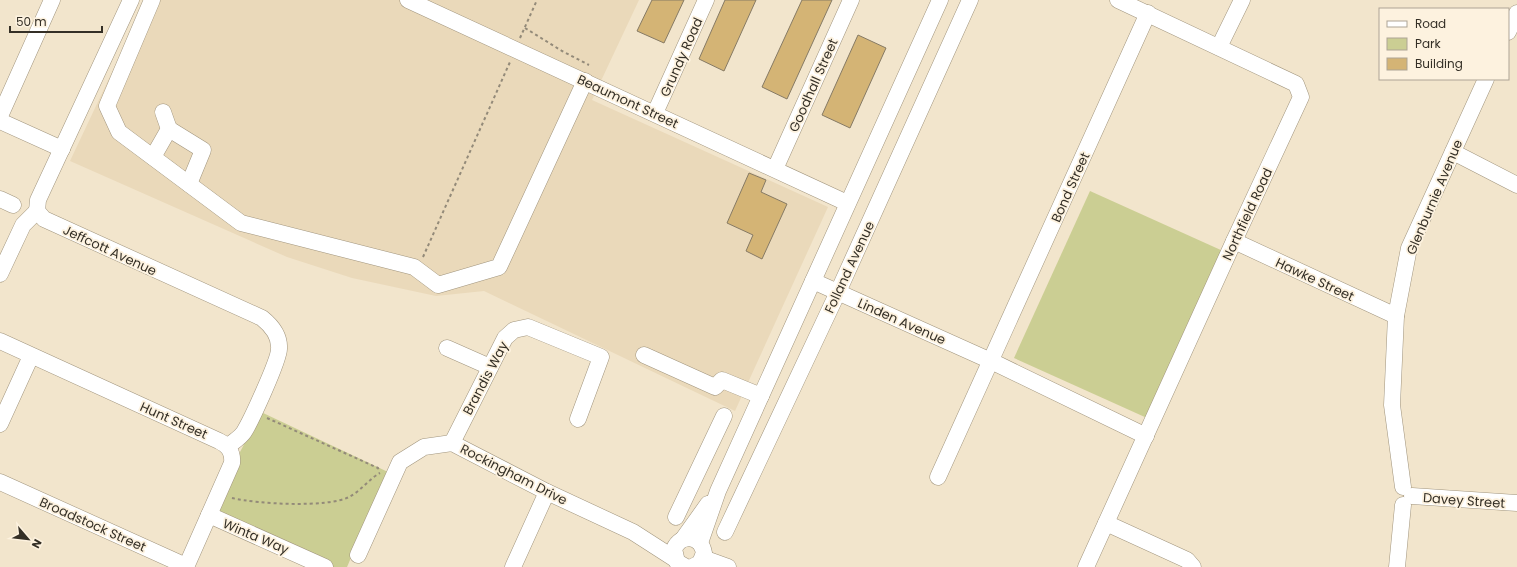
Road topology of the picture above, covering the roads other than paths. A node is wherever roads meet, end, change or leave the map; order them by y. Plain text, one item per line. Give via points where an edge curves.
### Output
1 (52, 0) edge
2 (131, 0) edge
3 (152, 0) edge
4 (408, 0) edge
5 (706, 0) edge
6 (851, 0) edge
7 (940, 0) edge
8 (970, 0) edge
9 (1118, 0) edge
10 (1242, 0) edge
11 (428, 4) edge
12 (1148, 13) junction
13 (1517, 13) edge
14 (1509, 30) edge
15 (1219, 47) junction
16 (1486, 80) edge
17 (585, 81) junction
18 (163, 112) dead end
19 (655, 114) junction
20 (0, 116) edge
21 (0, 121) edge
22 (169, 130) junction
23 (62, 149) junction
24 (1453, 152) junction
25 (153, 157) junction
26 (775, 169) junction
27 (189, 184) junction
28 (1517, 185) edge
29 (847, 203) junction
30 (37, 211) junction
31 (1234, 241) junction
32 (0, 274) edge
33 (813, 281) junction
34 (838, 292) junction
35 (1396, 316) junction
36 (0, 341) edge
37 (447, 348) dead end
38 (644, 355) dead end
39 (31, 356) junction
40 (992, 361) junction
41 (490, 368) junction
42 (761, 396) junction
43 (724, 416) dead end
44 (578, 419) dead end
45 (0, 424) edge
46 (747, 425) junction
47 (716, 432) junction
48 (1146, 436) junction
49 (452, 442) junction
50 (228, 446) junction
51 (938, 477) dead end
52 (0, 482) edge
53 (689, 489) junction
54 (718, 491) junction
55 (547, 492) junction
56 (1406, 496) junction
57 (1517, 503) edge
58 (702, 512) junction
59 (208, 515) junction
60 (676, 517) dead end
61 (1106, 523) junction
62 (633, 532) junction
63 (725, 532) dead end
64 (681, 540) junction
65 (358, 555) dead end
66 (687, 560) edge
67 (1091, 565) edge
68 (186, 566) edge
69 (325, 567) edge
70 (513, 567) edge
71 (728, 567) edge
72 (1193, 567) edge
73 (1397, 567) edge

1 - 20 street
2 - 23 street
3 - 25 street via 107,106 119,132
4 - 11 street, Beaumont Street
5 - 19 street, Grundy Road
6 - 26 street, Goodhall Street
7 - 29 street, Folland Avenue
8 - 34 street, Folland Avenue
9 - 12 street, Northfield Road
10 - 15 street
11 - 17 street, Beaumont Street via 515,49
12 - 15 street, Northfield Road
12 - 40 street, Bond Street
13 - 14 street
15 - 31 street, Northfield Road via 1296,84 1301,98
16 - 24 street, Glenburnie Avenue
17 - 19 street, Beaumont Street
17 - 27 street via 499,267 438,285 414,266 241,223
18 - 22 street
19 - 26 street, Beaumont Street
21 - 23 street
22 - 25 street
22 - 27 street via 204,150
23 - 30 street via 38,200
24 - 28 street
24 - 35 street, Glenburnie Avenue via 1410,248
25 - 27 street
26 - 29 street, Beaumont Street via 814,194
29 - 33 street, Folland Avenue
30 - 32 street via 23,224
30 - 50 street, Jeffcott Avenue via 44,219 262,318 270,324 280,348 276,361 244,432
31 - 35 street, Hawke Street
31 - 48 street, Northfield Road
33 - 34 street, Linden Avenue
33 - 42 street, Folland Avenue
34 - 40 street, Linden Avenue
34 - 63 street, Folland Avenue
35 - 56 street, Glenburnie Avenue via 1392,405
36 - 39 street, Hunt Street
37 - 41 street
38 - 42 street via 715,388 722,380
39 - 45 street
39 - 50 street, Hunt Street
40 - 48 street, Linden Avenue
40 - 51 street
41 - 44 street, Brandis Way via 505,338 514,330 528,326 601,356
41 - 49 street, Brandis Way
42 - 46 street, Folland Avenue
43 - 47 street
46 - 47 street
46 - 54 street, Folland Avenue
47 - 53 street
48 - 61 street, Northfield Road
49 - 55 street, Rockingham Drive
49 - 65 street, Rockingham Drive via 424,447 400,462
50 - 59 street via 232,454 232,463
52 - 68 street, Broadstock Street
53 - 58 street
53 - 60 street
54 - 58 street, Folland Avenue
54 - 66 street, Folland Avenue
55 - 62 street, Rockingham Drive
55 - 70 street
56 - 57 street, Davey Street
56 - 73 street, Glenburnie Avenue
58 - 64 street, Folland Avenue
59 - 68 street
59 - 69 street, Winta Way
61 - 67 street, Northfield Road
61 - 72 street via 1187,560
62 - 64 street, Rockingham Drive
62 - 66 street, Rockingham Drive
64 - 66 street via 674,549
64 - 66 street, Rockingham Drive via 692,538
66 - 71 street

